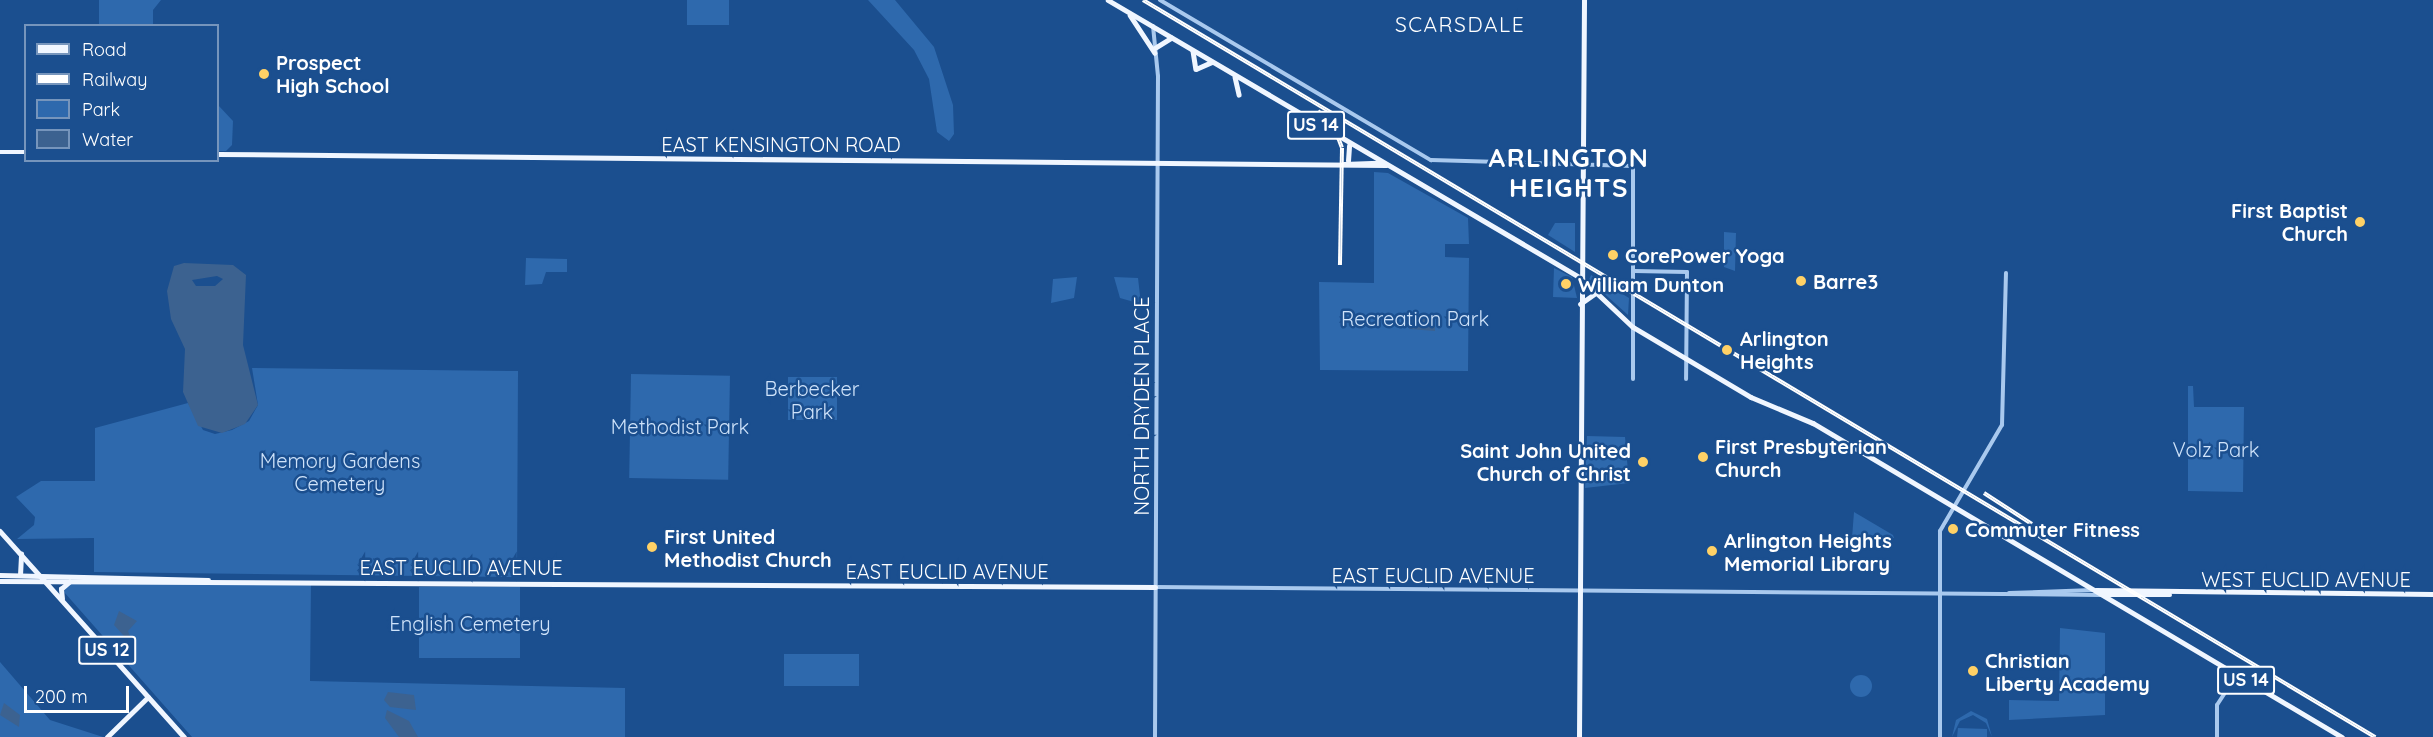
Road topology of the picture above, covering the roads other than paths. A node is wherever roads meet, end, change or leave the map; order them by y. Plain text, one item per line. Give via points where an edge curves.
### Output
1 (1108, 0) edge
2 (1160, 0) edge
3 (1584, 0) edge
4 (1126, 11) junction
5 (1154, 26) junction
6 (1171, 38) junction
7 (1155, 51) junction
8 (1193, 51) junction
9 (1212, 62) junction
10 (1235, 77) junction
11 (1239, 95) dead end
12 (1348, 144) junction
13 (0, 152) edge
14 (24, 152) edge
15 (219, 154) edge
16 (1157, 162) junction
17 (1346, 162) junction
18 (1386, 165) junction
19 (1581, 165) junction
20 (1634, 271) junction
21 (2006, 273) dead end
22 (1581, 278) junction
23 (1596, 293) junction
24 (1580, 304) junction
25 (1634, 327) junction
26 (1687, 358) junction
27 (1633, 379) dead end
28 (1686, 379) dead end
29 (1954, 507) junction
30 (0, 531) edge
31 (21, 554) junction
32 (0, 575) edge
33 (20, 575) junction
34 (41, 575) junction
35 (208, 580) junction
36 (0, 581) edge
37 (46, 582) junction
38 (69, 582) junction
39 (1155, 587) junction
40 (2093, 590) junction
41 (1579, 591) junction
42 (1685, 592) joint
43 (1940, 593) junction
44 (2005, 593) junction
45 (2179, 594) junction
46 (2433, 594) edge
47 (2127, 595) junction
48 (2102, 596) junction
49 (62, 599) junction
50 (2127, 610) junction
51 (2237, 674) junction
52 (148, 697) junction
53 (107, 737) edge
54 (184, 737) edge
55 (1155, 737) edge
56 (1579, 737) edge
57 (1940, 737) edge
58 (2217, 737) edge
59 (2342, 737) edge

1 - 4 main road, US 14
2 - 19 street via 1431,160
3 - 19 main road
4 - 5 main road, US 14
4 - 7 main road
5 - 6 main road, US 14
5 - 7 street, NORTH DRYDEN PLACE
6 - 7 main road
6 - 8 main road, US 14
7 - 16 street, NORTH DRYDEN PLACE
8 - 9 main road, US 14
8 - 9 main road via 1196,69
9 - 10 main road, US 14
10 - 11 main road
10 - 12 main road, US 14
12 - 17 main road via 1352,152
12 - 18 main road, US 14
13 - 14 main road
15 - 16 main road, EAST KENSINGTON ROAD
16 - 17 main road, EAST KENSINGTON ROAD
16 - 39 street, NORTH DRYDEN PLACE
17 - 18 main road, EAST KENSINGTON ROAD
18 - 22 main road, US 14
19 - 20 street via 1633,166
19 - 22 main road
20 - 25 street
20 - 26 street via 1687,272
21 - 29 street via 2005,414
22 - 23 main road, US 14
22 - 24 main road
23 - 24 main road
23 - 25 main road, US 14
24 - 41 main road
25 - 26 main road, US 14
25 - 27 street
26 - 28 street
26 - 29 main road, US 14 via 1751,397 1813,423
29 - 40 main road, US 14
29 - 43 street via 1940,531
30 - 31 main road, US 12
31 - 33 main road
31 - 34 main road, US 12
32 - 33 main road
33 - 34 main road
34 - 35 main road, EAST EUCLID AVENUE
34 - 37 main road, US 12
35 - 38 main road, EAST EUCLID AVENUE
35 - 39 main road, EAST EUCLID AVENUE
36 - 37 main road
37 - 38 main road, EAST EUCLID AVENUE
37 - 49 main road, US 12
38 - 49 main road via 61,589
39 - 41 street, EAST EUCLID AVENUE
39 - 55 street, NORTH DRYDEN PLACE
40 - 44 street, WEST EUCLID AVENUE
40 - 45 main road, WEST EUCLID AVENUE
40 - 48 main road, US 14
41 - 42 street, EAST EUCLID AVENUE
41 - 56 main road
42 - 43 street, WEST EUCLID AVENUE
43 - 44 street, WEST EUCLID AVENUE
43 - 57 street
44 - 48 street, WEST EUCLID AVENUE
45 - 46 main road, WEST EUCLID AVENUE
45 - 47 main road, WEST EUCLID AVENUE
47 - 48 main road, WEST EUCLID AVENUE
47 - 50 main road via 2122,600
48 - 50 main road, US 14
49 - 52 main road, US 12
50 - 51 main road, US 14
51 - 58 street via 2217,705
51 - 59 main road, US 14
52 - 53 main road
52 - 54 main road, US 12

